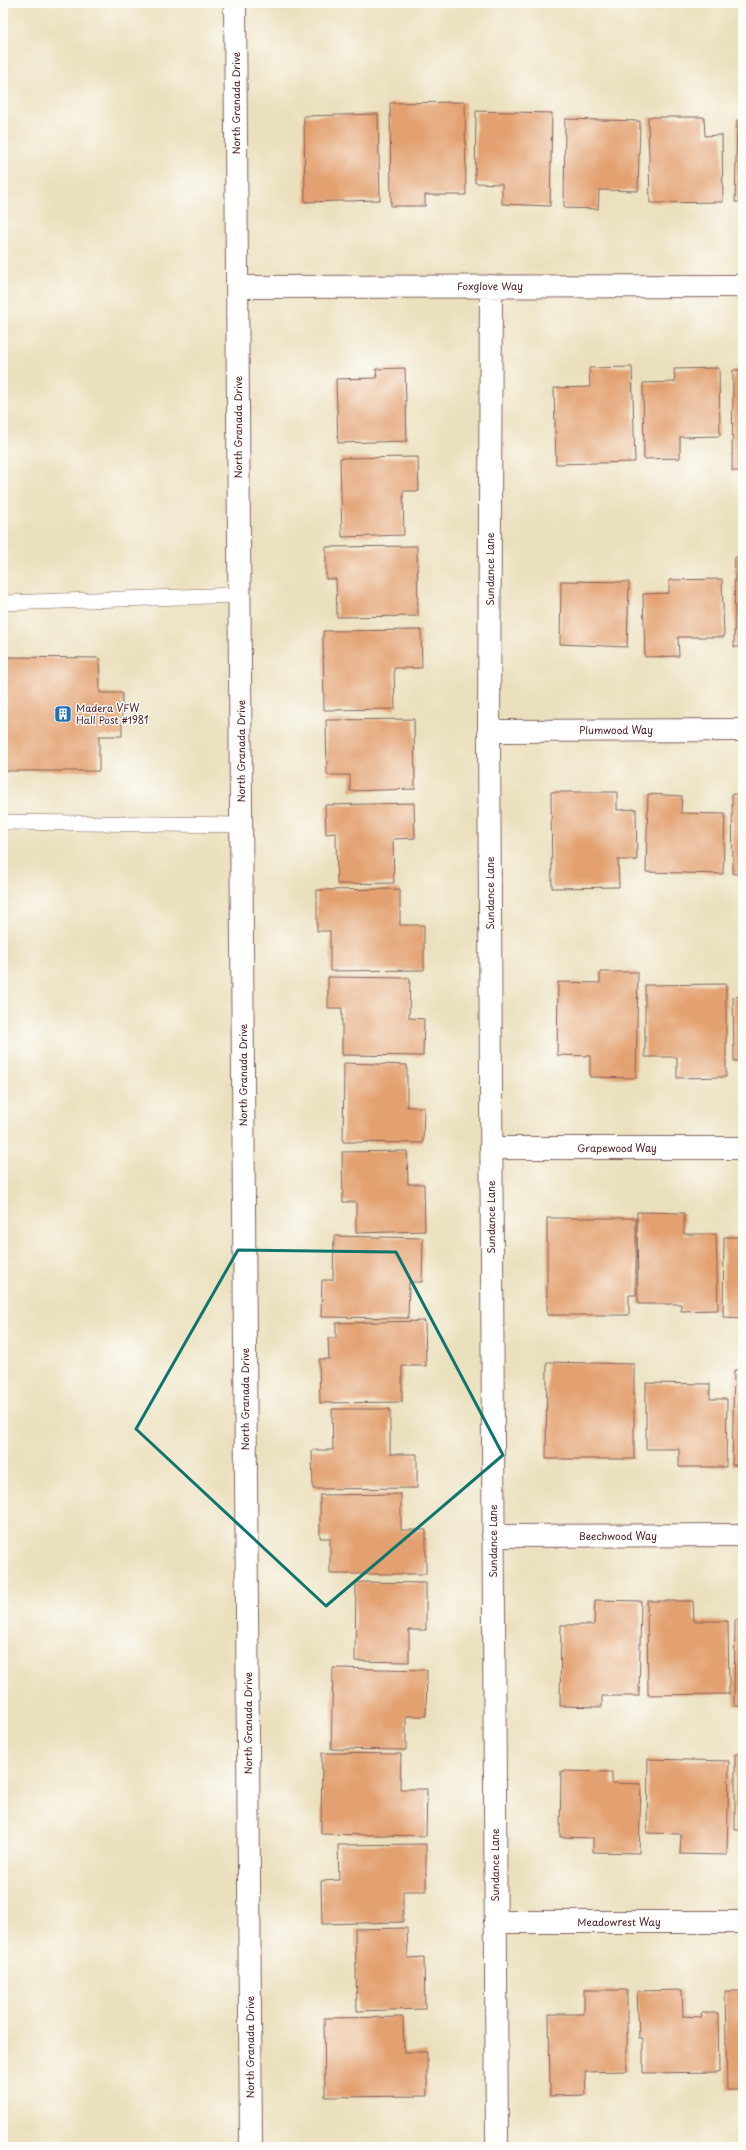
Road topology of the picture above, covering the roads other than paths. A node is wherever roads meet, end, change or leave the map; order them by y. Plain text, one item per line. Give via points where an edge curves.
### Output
1 (235, 3) edge
2 (491, 286) junction
3 (743, 286) edge
4 (237, 287) junction
5 (240, 595) junction
6 (3, 602) edge
7 (743, 730) edge
8 (489, 731) junction
9 (3, 822) edge
10 (241, 825) junction
11 (491, 1148) junction
12 (743, 1148) edge
13 (743, 1535) edge
14 (492, 1536) junction
15 (495, 1922) junction
16 (743, 1922) edge
17 (250, 2147) edge
18 (497, 2147) edge

1 - 4 street, North Granada Drive
2 - 3 street, Foxglove Way
2 - 4 street, Foxglove Way
2 - 8 street, Sundance Lane
4 - 5 street, North Granada Drive
5 - 6 lane
5 - 10 street, North Granada Drive
7 - 8 street, Plumwood Way
8 - 11 street, Sundance Lane
9 - 10 lane
10 - 17 street, North Granada Drive
11 - 12 street, Grapewood Way
11 - 14 street, Sundance Lane
13 - 14 street, Beechwood Way
14 - 15 street, Sundance Lane
15 - 16 street, Meadowrest Way
15 - 18 street, Sundance Lane

